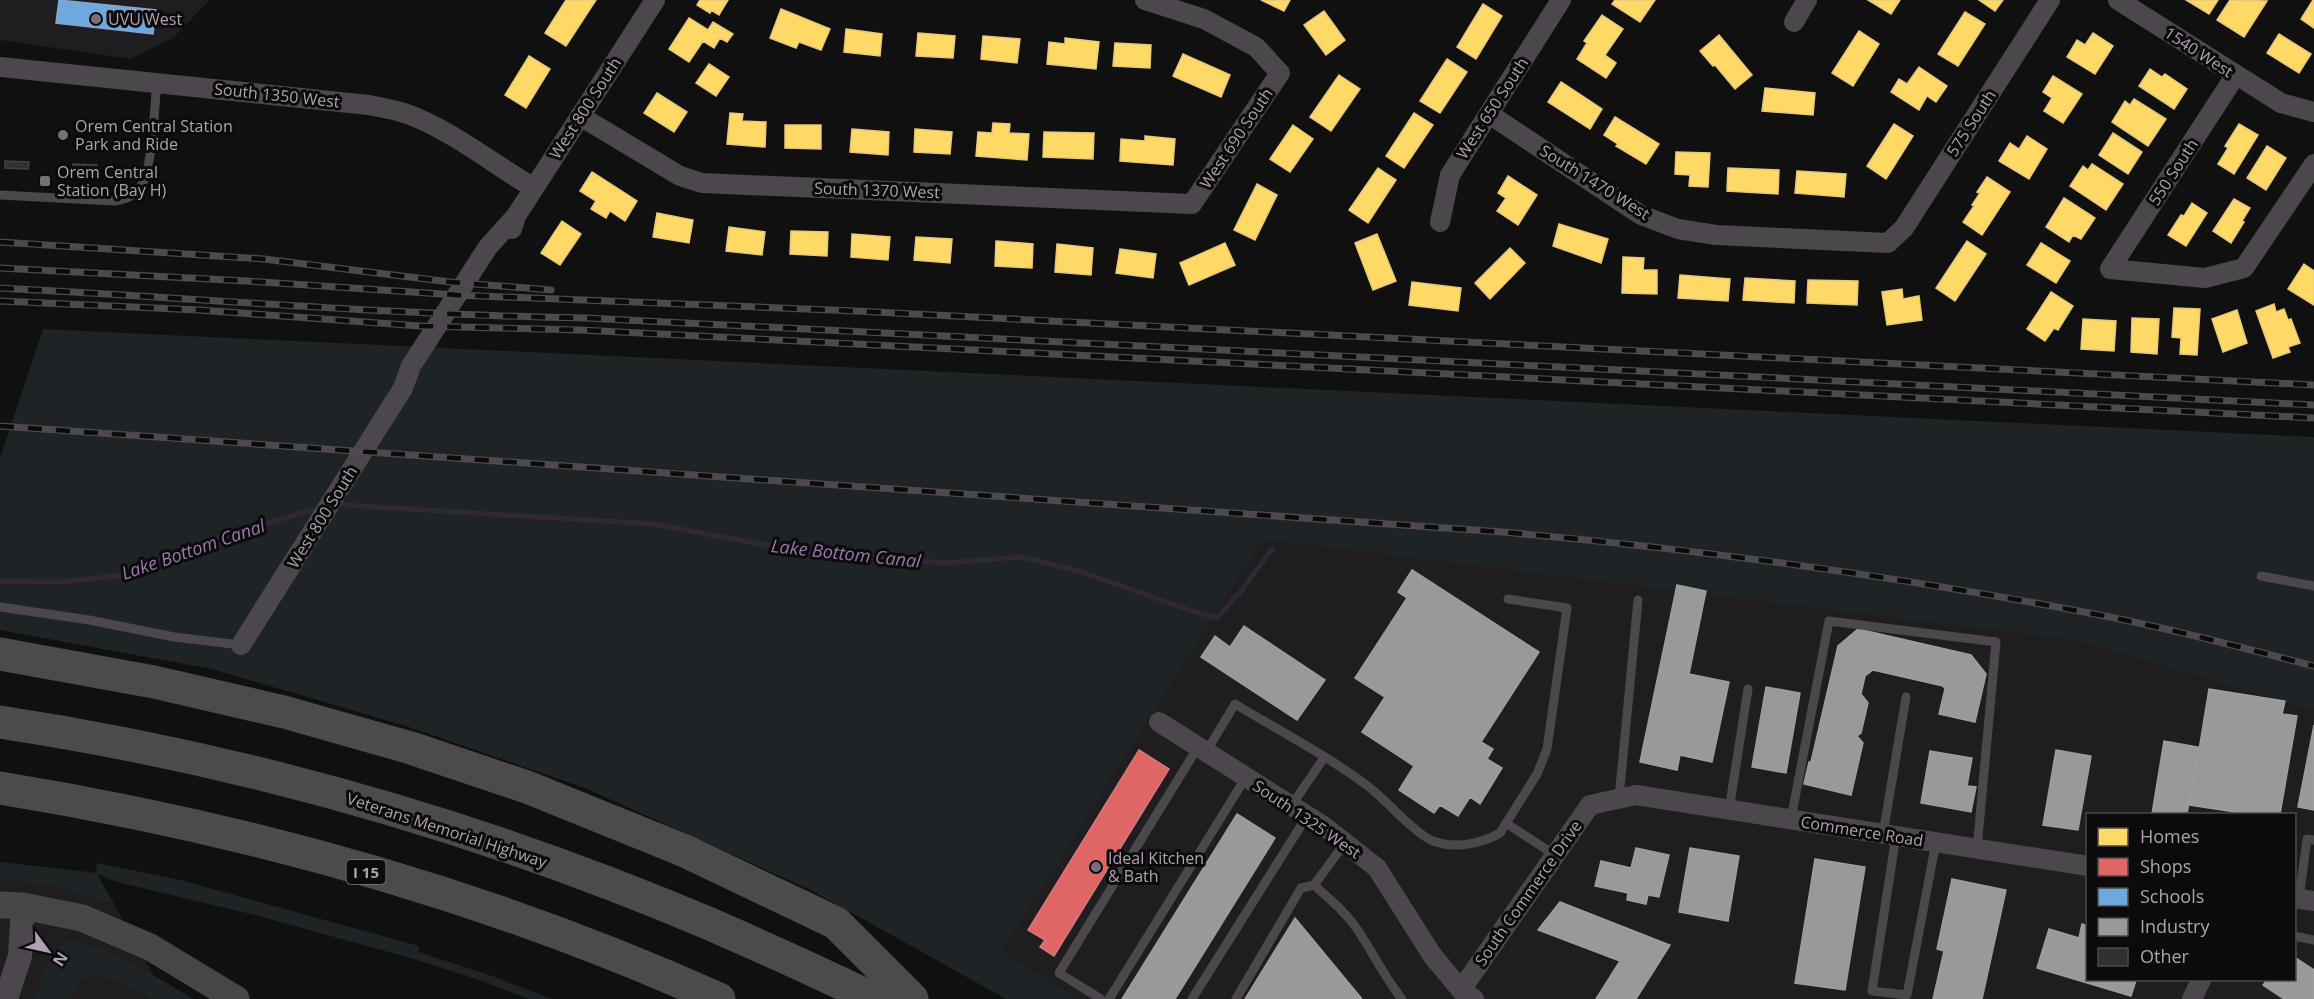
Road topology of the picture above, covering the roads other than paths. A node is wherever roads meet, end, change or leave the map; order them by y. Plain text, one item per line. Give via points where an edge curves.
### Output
1 (655, 0) edge
2 (1145, 0) edge
3 (1807, 0) edge
4 (2050, 0) edge
5 (2118, 0) edge
6 (1557, 1) edge
7 (1794, 22) dead end
8 (0, 67) edge
9 (2235, 76) junction
10 (157, 83) junction
11 (2314, 112) edge
12 (1489, 114) junction
13 (580, 116) junction
14 (2314, 164) edge
15 (534, 188) junction
16 (0, 195) edge
17 (1192, 204) joint
18 (1440, 222) dead end
19 (1888, 243) joint
20 (2261, 576) dead end
21 (2314, 586) edge
22 (1508, 599) dead end
23 (1638, 600) dead end
24 (0, 607) edge
25 (241, 645) joint
26 (0, 654) edge
27 (1748, 689) dead end
28 (1906, 697) dead end
29 (0, 722) edge
30 (1159, 722) dead end
31 (1202, 749) junction
32 (1324, 758) junction
33 (1246, 777) junction
34 (0, 788) edge
35 (1627, 797) junction
36 (1729, 810) junction
37 (1299, 811) junction
38 (1791, 819) junction
39 (1506, 823) junction
40 (1889, 835) junction
41 (2314, 840) edge
42 (1936, 842) junction
43 (1345, 843) junction
44 (1977, 849) junction
45 (1555, 855) junction
46 (2086, 866) edge
47 (1314, 885) junction
48 (2302, 899) edge
49 (12, 905) edge
50 (2296, 936) edge
51 (2314, 940) edge
52 (2201, 981) edge
53 (1463, 996) edge
54 (6, 999) edge
55 (236, 999) edge
56 (720, 999) edge
57 (874, 999) edge
58 (912, 999) edge
59 (1101, 999) edge
60 (1109, 999) edge
61 (1192, 999) edge
62 (1236, 999) edge
63 (1402, 999) edge
64 (2192, 999) edge

1 - 13 street, West 800 South
2 - 17 street, West 690 South via 1204,19 1256,47 1280,73
3 - 7 street
4 - 19 street, 575 South via 1904,228
5 - 9 street, 1540 West
6 - 12 street, West 650 South
8 - 10 street, South 1350 West
9 - 11 street, 1540 West via 2281,103
9 - 14 street, 550 South via 2110,269 2205,279 2244,268
10 - 15 street, South 1350 West via 399,111 442,130
10 - 16 lane via 147,176 139,190 128,198 115,201
12 - 18 street, West 650 South via 1450,175
12 - 19 street, South 1470 West via 1641,215 1678,229 1716,235
13 - 15 street, West 800 South
13 - 17 street, South 1370 West via 680,176 702,183
15 - 25 street, West 800 South via 488,269 421,371 403,388
20 - 21 lane
22 - 39 lane via 1567,608 1547,749 1537,774
23 - 35 lane
24 - 25 lane
26 - 58 highway via 284,711 411,748 568,803 685,851 836,923
27 - 36 lane
28 - 40 lane
29 - 57 highway, Veterans Memorial Highway via 229,768 471,836 708,924
30 - 31 street, South 1325 West
31 - 32 lane via 1236,704
31 - 33 street, South 1325 West
31 - 59 lane via 1059,973
32 - 37 lane
32 - 39 lane via 1370,788 1432,840 1445,844 1478,843 1500,832
33 - 37 street, South 1325 West
33 - 60 lane
34 - 56 highway, I 15 via 154,817 352,867 524,922
35 - 36 street, Commerce Road
35 - 45 street, South Commerce Drive via 1590,806
36 - 38 street, Commerce Road
37 - 43 street, South 1325 West
37 - 61 lane
38 - 40 street, Commerce Road
38 - 44 lane via 1828,621 1996,642
39 - 45 lane
40 - 42 street, Commerce Road
40 - 42 lane via 1872,991 1907,995
41 - 48 lane via 2307,839
42 - 44 street, Commerce Road
43 - 47 lane
43 - 53 street, South 1325 West via 1377,868
44 - 46 street, Commerce Road
45 - 53 street, South Commerce Drive
47 - 62 lane via 1301,888
47 - 63 lane via 1356,928
49 - 54 street via 20,956
49 - 55 main road via 82,918 150,947
50 - 51 lane
52 - 64 street

